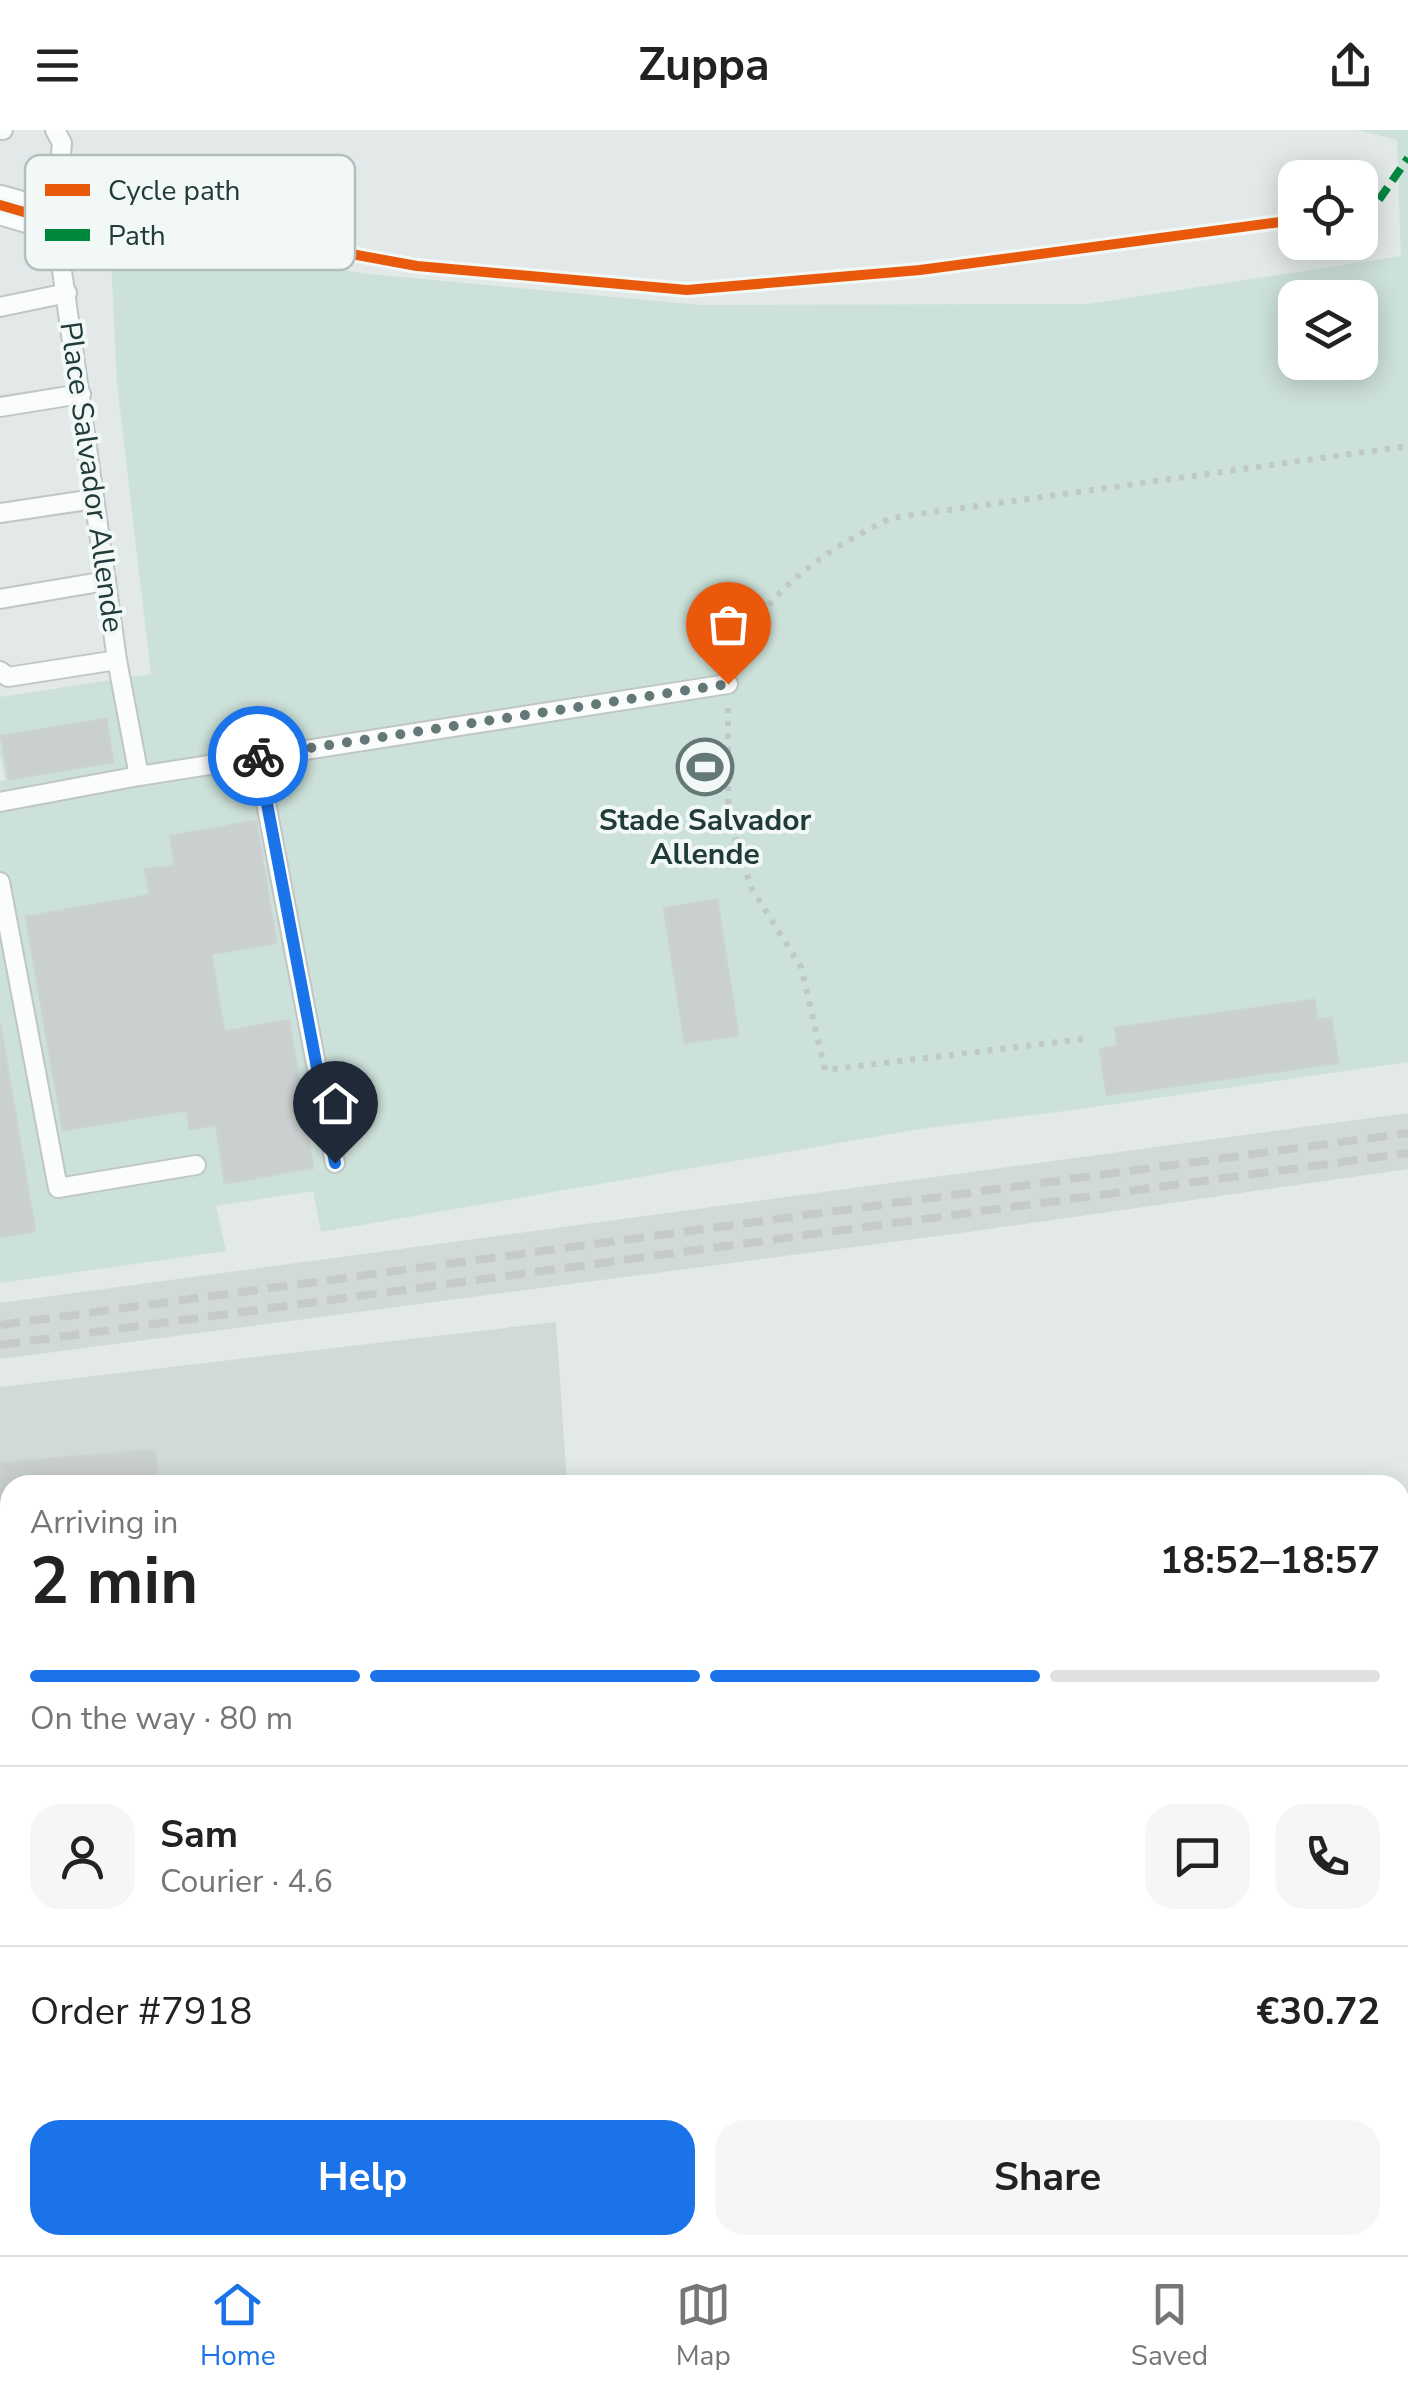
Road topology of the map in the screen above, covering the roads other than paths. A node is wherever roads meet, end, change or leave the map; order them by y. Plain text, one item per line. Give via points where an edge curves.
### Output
1 (55, 130) edge
2 (61, 155) edge
3 (0, 205) edge
4 (25, 212) edge
5 (62, 270) edge
6 (66, 294) junction
7 (0, 307) edge
8 (81, 394) junction
9 (0, 407) edge
10 (94, 498) junction
11 (0, 513) edge
12 (106, 581) junction
13 (0, 598) edge
14 (116, 660) junction
15 (0, 671) edge
16 (728, 684) road end
17 (257, 756) junction
18 (139, 776) junction
19 (0, 802) edge
20 (0, 882) edge
21 (335, 1163) dead end
22 (196, 1165) dead end

1 - 2 lane, Place Salvador Allende
3 - 4 street
5 - 6 lane, Place Salvador Allende
6 - 7 lane, Place Salvador Allende
6 - 8 lane, Place Salvador Allende
8 - 9 lane
8 - 10 lane, Place Salvador Allende
10 - 11 lane
10 - 12 lane, Place Salvador Allende
12 - 13 lane
12 - 14 lane, Place Salvador Allende
14 - 15 lane, Place Salvador Allende via 8,677
14 - 18 lane
16 - 17 lane
17 - 18 lane
17 - 21 lane
18 - 19 lane
20 - 22 lane via 58,1188

